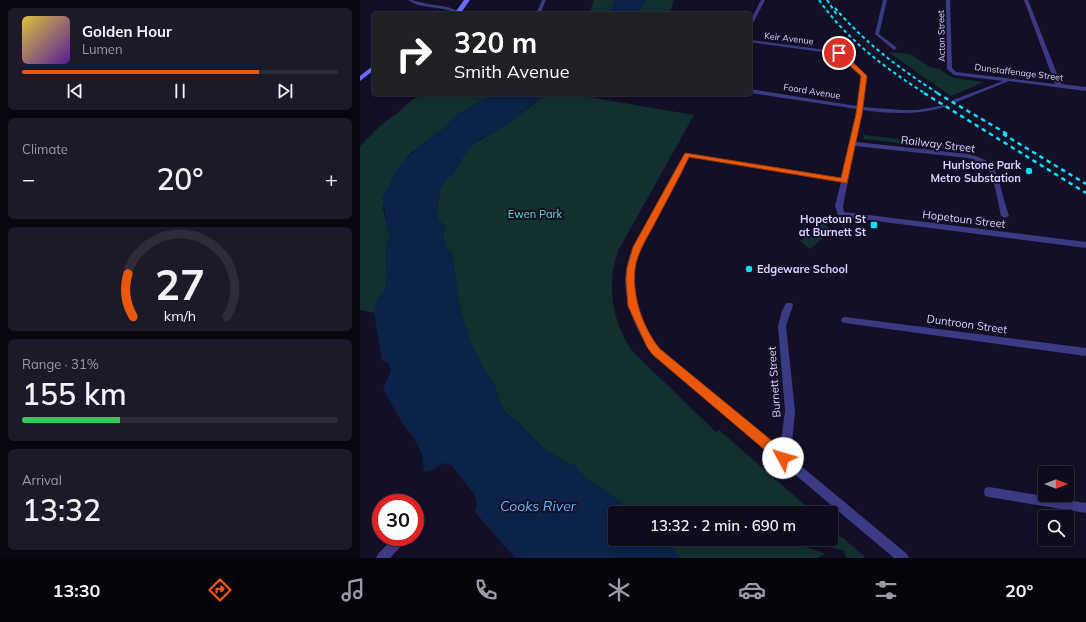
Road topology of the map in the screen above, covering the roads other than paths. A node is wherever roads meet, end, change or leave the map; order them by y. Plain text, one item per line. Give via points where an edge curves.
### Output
1 (410, 0) edge
2 (467, 0) edge
3 (544, 0) edge
4 (763, 0) edge
5 (885, 0) edge
6 (948, 0) edge
7 (1026, 0) edge
8 (456, 12) edge
9 (459, 12) edge
10 (539, 12) edge
11 (752, 21) edge
12 (752, 41) edge
13 (894, 48) dead end
14 (372, 70) edge
15 (950, 71) joint
16 (360, 79) edge
17 (1009, 80) junction
18 (1058, 86) junction
19 (1086, 89) edge
20 (752, 91) edge
21 (956, 101) dead end
22 (943, 106) dead end
23 (860, 108) junction
24 (853, 144) junction
25 (845, 181) junction
26 (1005, 216) dead end
27 (1086, 245) edge
28 (789, 305) dead end
29 (845, 320) dead end
30 (1086, 352) edge
31 (783, 458) junction
32 (988, 492) dead end
33 (1086, 508) edge
34 (393, 546) edge
35 (382, 558) edge
36 (903, 558) edge

1 - 8 street
2 - 9 main road
3 - 10 street
4 - 11 street
5 - 13 street via 877,34
6 - 15 street, Acton Street
7 - 18 street
12 - 23 street, Keir Avenue via 839,53 864,76
14 - 16 main road
15 - 17 street, Dunstaffenage Street
17 - 18 street, Dunstaffenage Street
17 - 21 street
18 - 19 street, Dunstaffenage Street
20 - 23 street, Foord Avenue
22 - 23 street, Foord Avenue via 920,111
23 - 24 street
24 - 25 street
24 - 26 street, Railway Street via 968,156 984,162 993,172
25 - 27 street, Hopetoun Street via 839,206 841,213 849,217
25 - 31 street via 687,154 632,261 632,302 656,352
28 - 31 street, Burnett Street via 782,326 790,411
29 - 30 street, Duntroon Street
31 - 36 street
32 - 33 street
34 - 35 street

